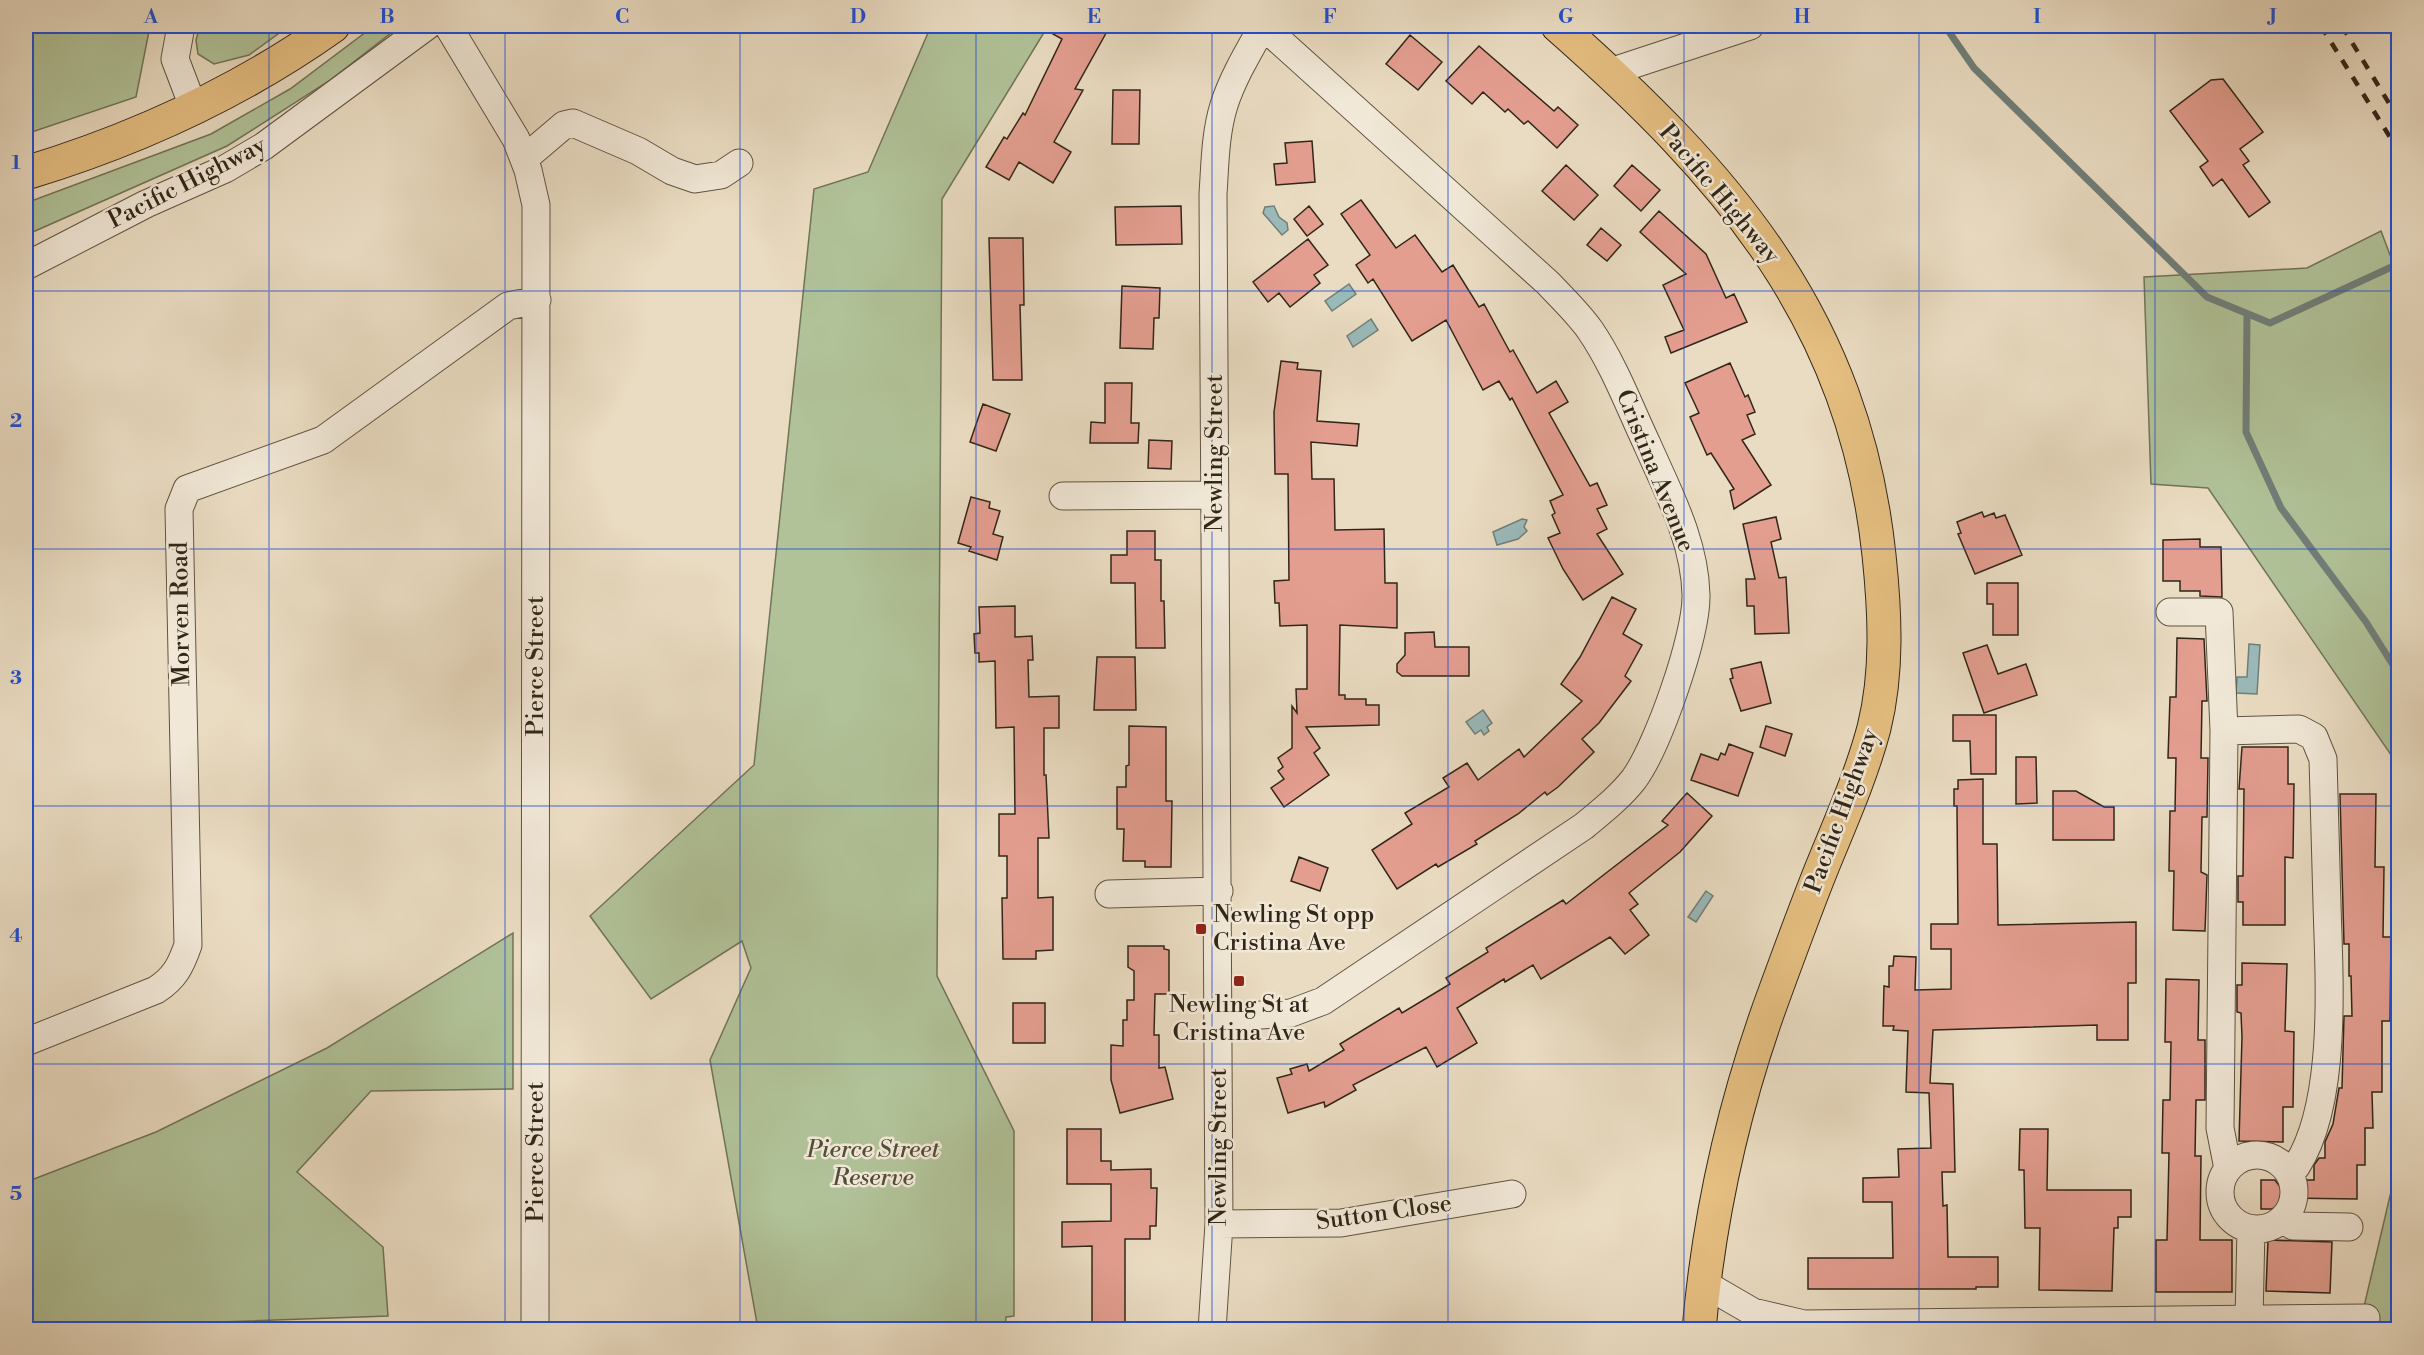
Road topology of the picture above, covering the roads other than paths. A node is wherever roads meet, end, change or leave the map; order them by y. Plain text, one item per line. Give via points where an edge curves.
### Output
1 (181, 26) edge
2 (333, 26) edge
3 (427, 26) edge
4 (448, 26) edge
5 (1263, 26) edge
6 (1558, 26) edge
7 (1750, 26) edge
8 (1610, 72) junction
9 (194, 109) junction
10 (524, 159) junction
11 (739, 163) dead end
12 (26, 173) edge
13 (26, 266) edge
14 (537, 300) junction
15 (1215, 495) junction
16 (1063, 496) dead end
17 (2170, 612) dead end
18 (2224, 731) junction
19 (1219, 891) junction
20 (1109, 894) dead end
21 (1219, 1018) junction
22 (26, 1042) edge
23 (2228, 1169) junction
24 (2290, 1175) junction
25 (1512, 1194) dead end
26 (2283, 1219) junction
27 (1219, 1224) junction
28 (2349, 1227) dead end
29 (2251, 1229) junction
30 (1703, 1283) junction
31 (2366, 1318) dead end
32 (2249, 1320) junction
33 (535, 1329) edge
34 (1212, 1329) edge
35 (1699, 1329) edge

1 - 9 street via 175,59
2 - 9 main road via 297,51
3 - 13 street, Pacific Highway via 254,152
4 - 10 street, Pierce Street
5 - 15 street, Newling Street via 1224,106 1215,163
5 - 21 street, Cristina Avenue via 1548,283 1589,329 1624,393 1682,524 1695,571 1695,621 1663,722 1635,778 1612,803 1584,826 1323,1001 1290,1013
6 - 8 main road, Pacific Highway
7 - 8 street
8 - 30 main road, Pacific Highway via 1740,211 1781,267 1814,325 1859,439 1875,516 1883,594 1884,676 1875,725 1861,774 1773,998 1740,1097
9 - 12 main road
10 - 11 street via 564,125 573,123 695,180 721,175
10 - 14 street, Pierce Street via 536,205
14 - 22 street, Morven Road via 508,306 316,444 187,489 179,509 188,945 171,980 156,990
14 - 33 street, Pierce Street
15 - 16 street
15 - 19 street, Newling Street
17 - 18 street via 2219,612
18 - 23 street via 2220,1128
18 - 24 street via 2299,729 2314,737 2323,759 2329,1001 2321,1103 2303,1159
19 - 20 street
19 - 21 street, Newling Street
21 - 27 street, Newling Street
23 - 24 street via 2250,1155 2263,1155 2274,1158
23 - 29 street via 2220,1192 2223,1205 2229,1216
24 - 26 street via 2294,1198
25 - 27 street, Sutton Close via 1341,1223
26 - 28 street via 2293,1226
26 - 29 street via 2274,1226
27 - 34 street, Newling Street
29 - 32 street
30 - 32 street via 1753,1312 1804,1324
30 - 35 main road, Pacific Highway
31 - 32 street

